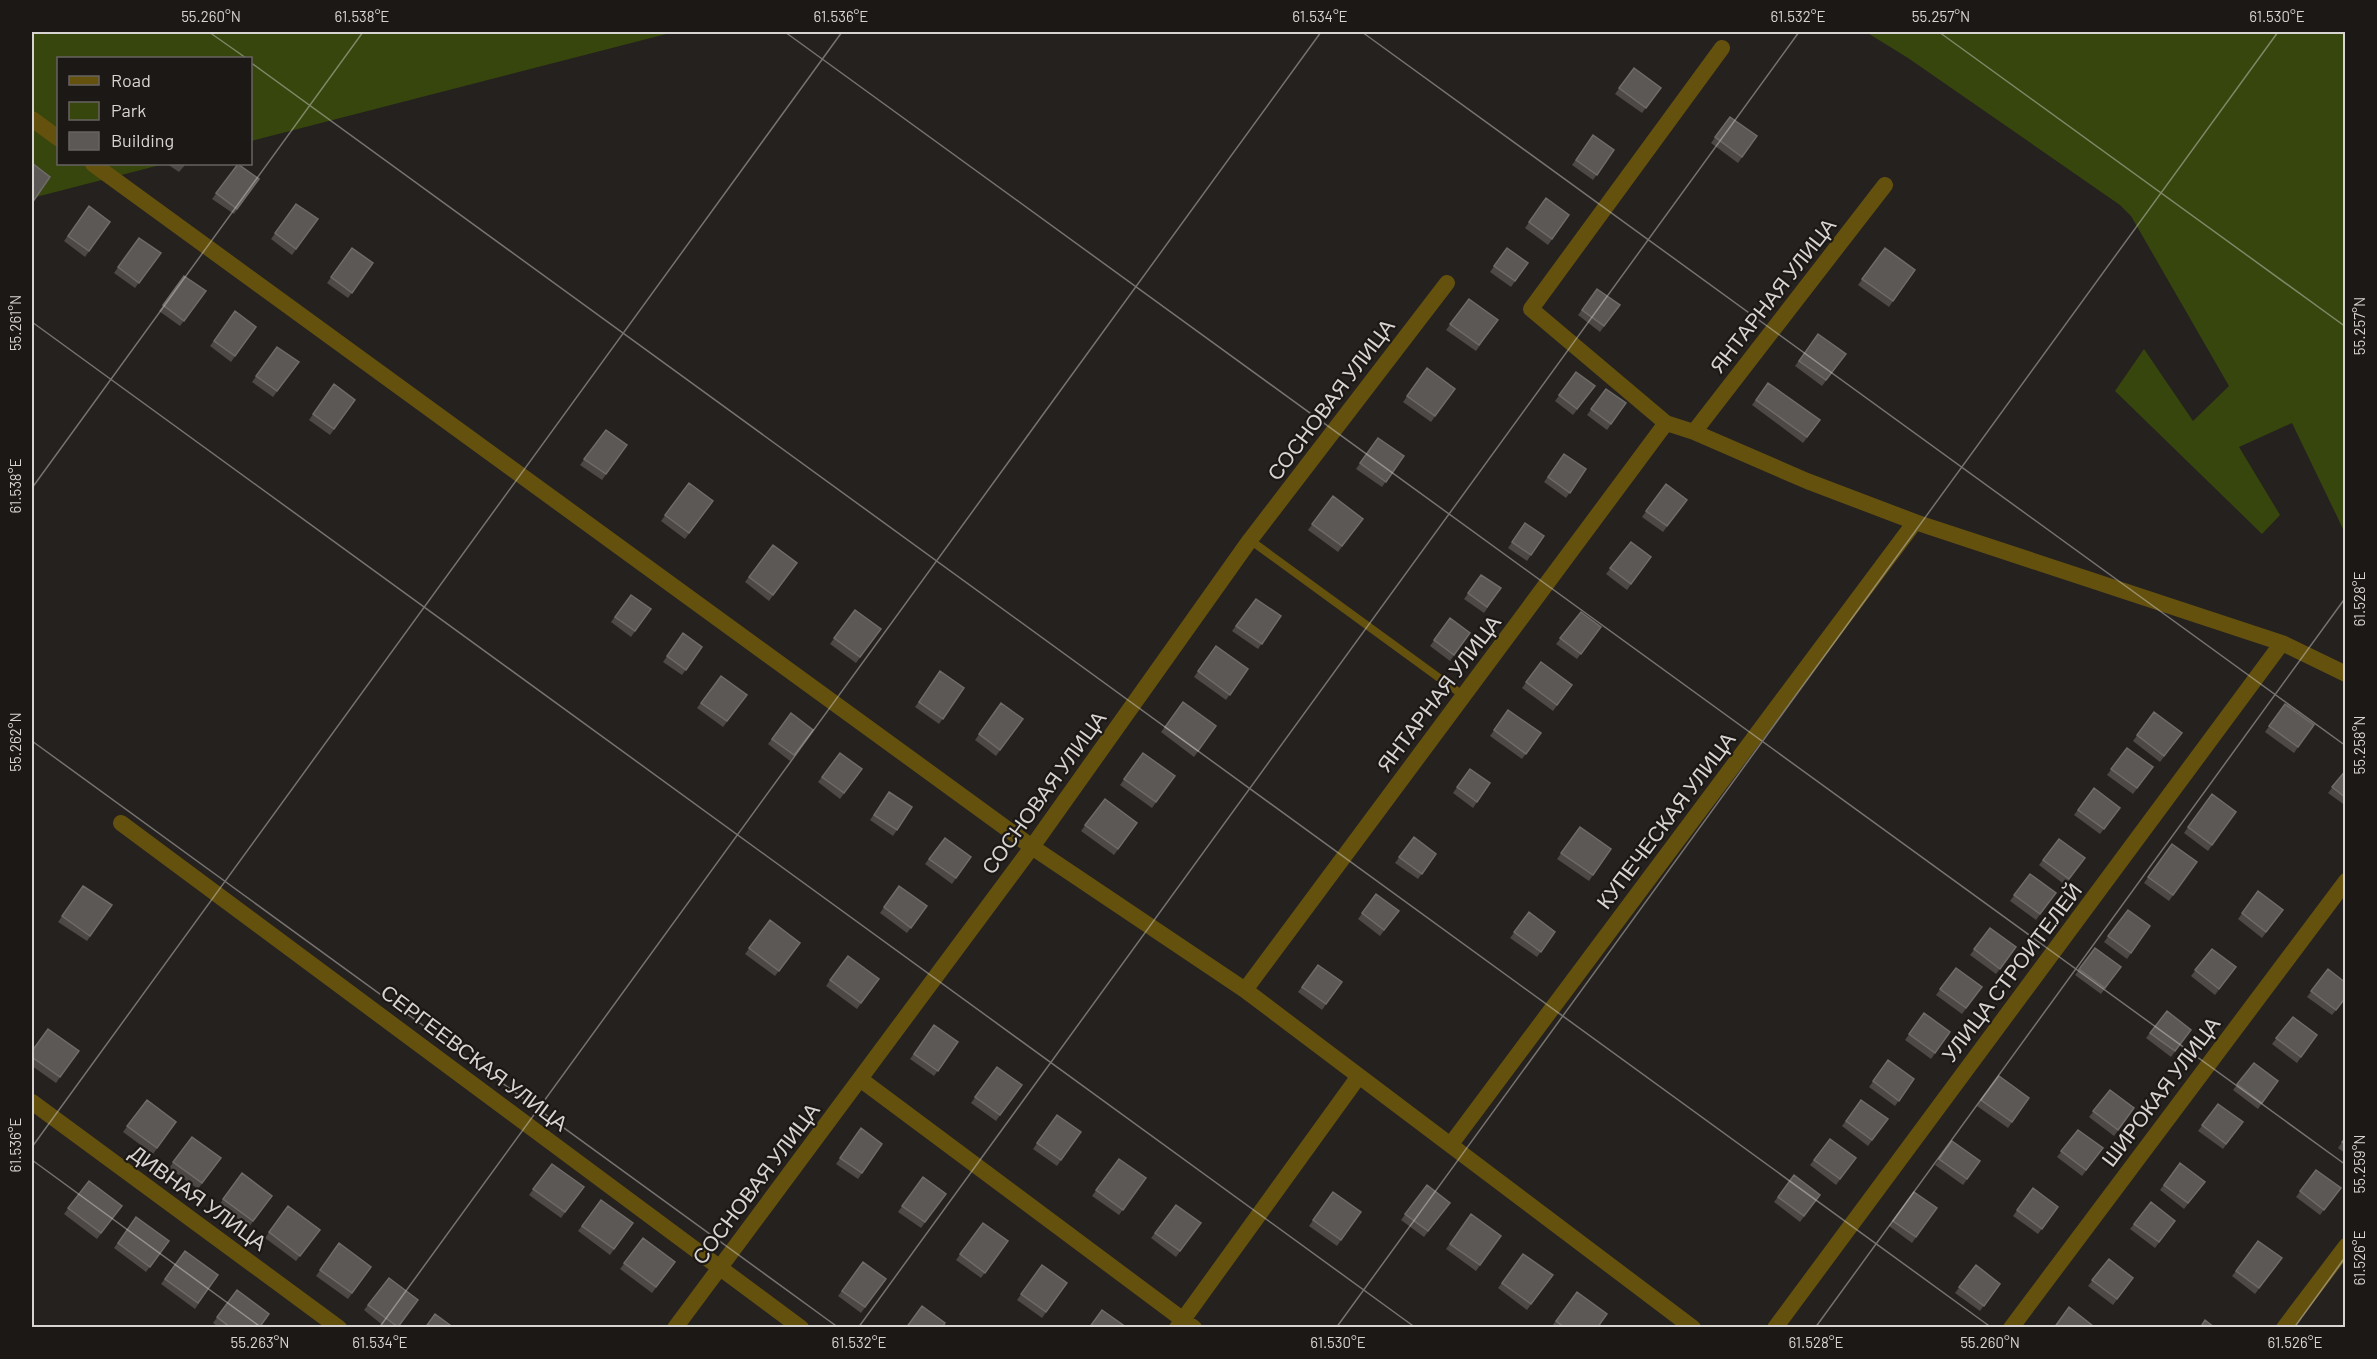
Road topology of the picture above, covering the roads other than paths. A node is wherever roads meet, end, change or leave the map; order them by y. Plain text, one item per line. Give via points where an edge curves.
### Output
1 (1722, 48) dead end
2 (32, 119) edge
3 (57, 137) edge
4 (94, 165) edge
5 (1885, 185) dead end
6 (1447, 283) dead end
7 (1666, 423) junction
8 (1694, 432) junction
9 (1915, 522) junction
10 (1250, 540) junction
11 (2282, 643) junction
12 (2346, 674) edge
13 (1464, 696) junction
14 (122, 824) dead end
15 (1032, 847) junction
16 (2346, 881) edge
17 (1245, 990) junction
18 (1359, 1076) junction
19 (860, 1079) junction
20 (32, 1102) edge
21 (1451, 1144) junction
22 (2346, 1246) edge
23 (720, 1267) junction
24 (1185, 1325) edge
25 (339, 1328) edge
26 (675, 1328) edge
27 (801, 1328) edge
28 (1693, 1328) edge
29 (1775, 1328) edge
30 (2011, 1328) edge
31 (2284, 1328) edge

1 - 7 street via 1531,309
2 - 3 street
4 - 15 street
5 - 8 street, ЯНТАРНАЯ УЛИЦА
6 - 10 street, СОСНОВАЯ УЛИЦА
7 - 8 street
7 - 13 street, ЯНТАРНАЯ УЛИЦА
8 - 9 street
9 - 11 street
9 - 21 street, КУПЕЧЕСКАЯ УЛИЦА
10 - 13 lane
10 - 15 street, СОСНОВАЯ УЛИЦА
11 - 12 street
11 - 29 street, УЛИЦА СТРОИТЕЛЕЙ
13 - 17 street, ЯНТАРНАЯ УЛИЦА
14 - 23 street, СЕРГЕЕВСКАЯ УЛИЦА
15 - 17 street
15 - 19 street, СОСНОВАЯ УЛИЦА
16 - 30 street, ШИРОКАЯ УЛИЦА
17 - 18 street
18 - 21 street
18 - 24 street
19 - 23 street, СОСНОВАЯ УЛИЦА
19 - 24 street
20 - 25 street, ДИВНАЯ УЛИЦА
21 - 28 street
22 - 31 street
23 - 26 street, СОСНОВАЯ УЛИЦА
23 - 27 street, СЕРГЕЕВСКАЯ УЛИЦА

